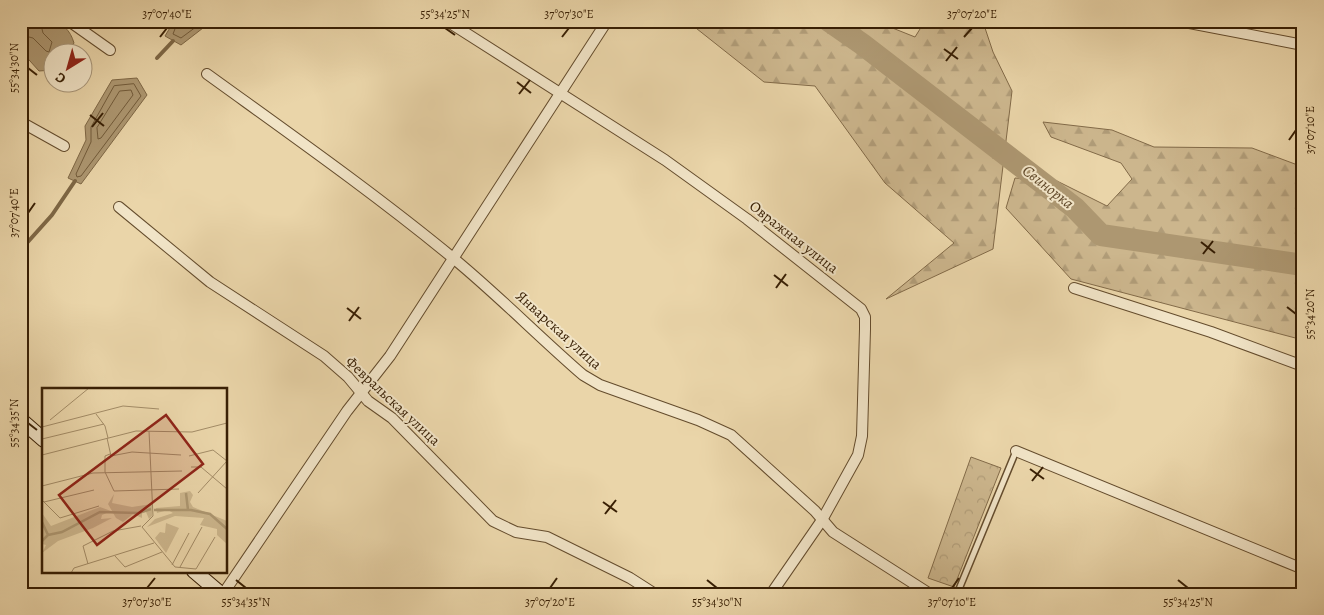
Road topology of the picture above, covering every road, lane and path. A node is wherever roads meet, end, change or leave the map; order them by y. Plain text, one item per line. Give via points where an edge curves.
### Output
1 (69, 21) edge
2 (447, 21) edge
3 (606, 21) edge
4 (1179, 21) edge
5 (1303, 45) edge
6 (110, 50) dead end
7 (207, 74) dead end
8 (560, 95) junction
9 (21, 122) edge
10 (64, 146) dead end
11 (119, 207) dead end
12 (453, 258) junction
13 (1074, 288) dead end
14 (1303, 366) edge
15 (360, 394) junction
16 (21, 420) edge
17 (42, 438) edge
18 (1016, 451) joint
19 (822, 520) junction
20 (1303, 569) edge
21 (195, 572) edge
22 (222, 594) edge
23 (655, 594) edge
24 (771, 594) edge
25 (930, 594) edge
26 (957, 594) edge

1 - 6 street
2 - 8 street, Овражная улица
3 - 8 street
4 - 5 street
7 - 12 street, Январская улица via 357,183
8 - 12 street
8 - 19 street, Овражная улица via 665,160 717,197 865,316 861,446
9 - 10 street
11 - 15 street, Февральская улица via 210,282 324,356 348,377
12 - 15 street via 390,356
12 - 19 street, Январская улица via 583,375 600,385 731,435
13 - 14 street via 1211,332
15 - 22 street
15 - 23 street, Февральская улица via 392,418 493,520 516,532 554,540
16 - 17 main road
18 - 20 street
18 - 26 lane
19 - 24 street, Овражная улица
19 - 25 street, Январская улица via 834,532
21 - 22 main road

